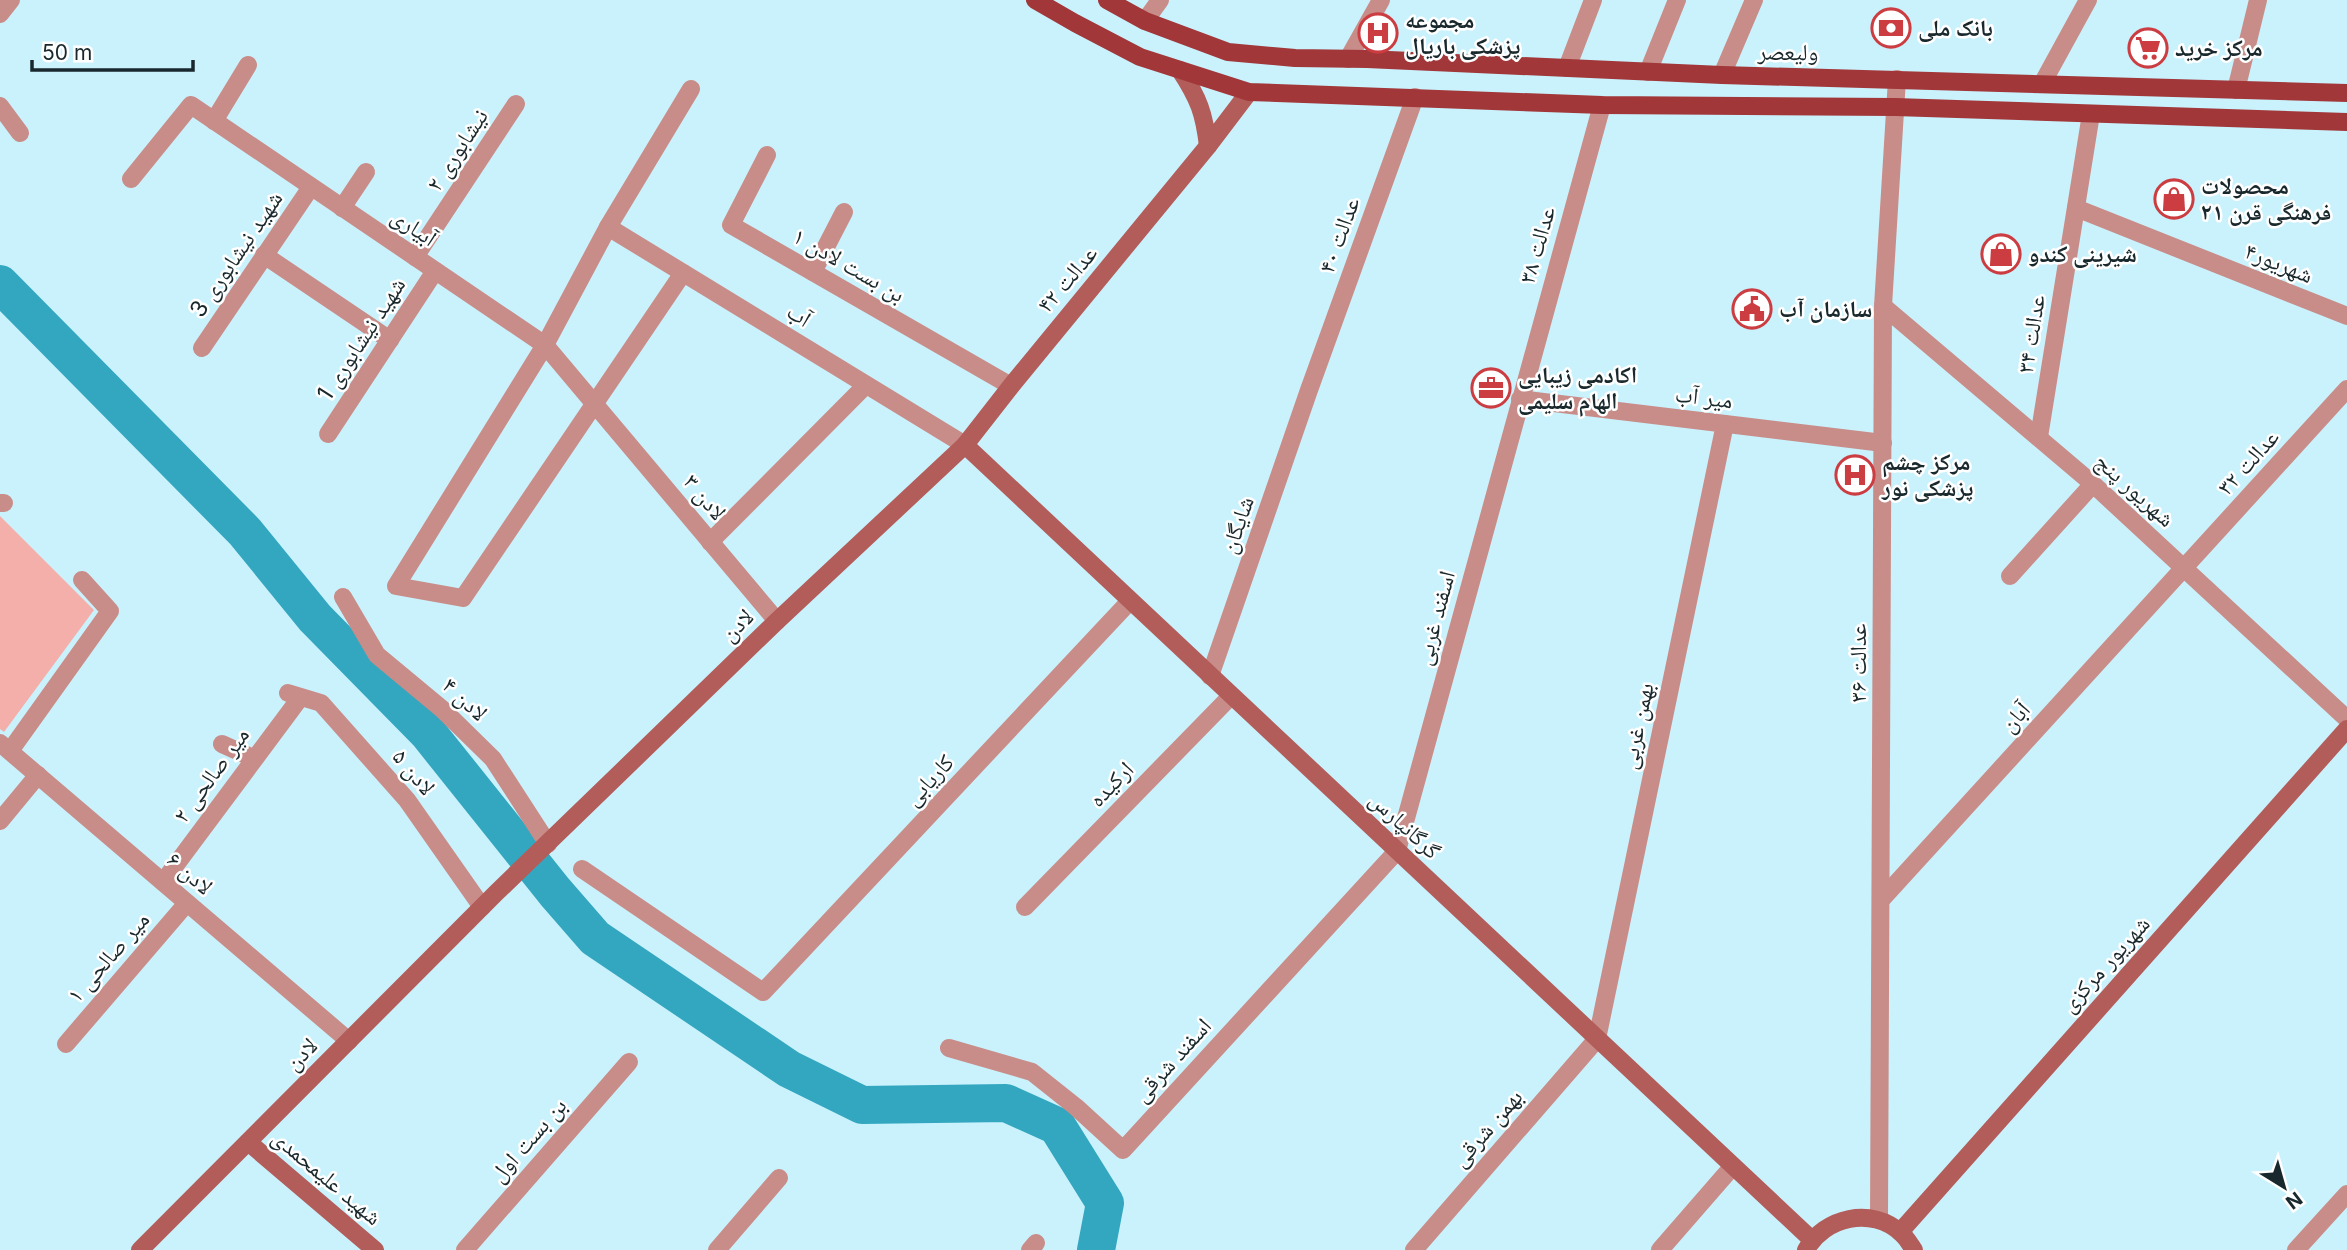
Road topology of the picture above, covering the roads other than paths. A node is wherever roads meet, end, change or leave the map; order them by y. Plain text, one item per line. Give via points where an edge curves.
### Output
1 (11, 0) edge
2 (1035, 0) edge
3 (1107, 0) edge
4 (1160, 0) edge
5 (1381, 0) edge
6 (1593, 0) edge
7 (1676, 0) edge
8 (1754, 0) edge
9 (2088, 0) edge
10 (2258, 0) edge
11 (0, 14) edge
12 (1145, 21) junction
13 (1348, 59) junction
14 (248, 65) dead end
15 (1567, 68) junction
16 (1180, 70) junction
17 (1648, 72) junction
18 (1722, 75) junction
19 (1897, 79) junction
20 (2042, 84) junction
21 (691, 89) dead end
22 (2236, 90) junction
23 (1249, 92) junction
24 (2347, 93) edge
25 (1415, 97) junction
26 (516, 104) dead end
27 (1602, 104) junction
28 (0, 106) edge
29 (1895, 107) junction
30 (2091, 114) junction
31 (214, 121) junction
32 (2347, 122) edge
33 (20, 133) dead end
34 (1208, 146) junction
35 (767, 155) dead end
36 (366, 172) dead end
37 (131, 179) dead end
38 (311, 187) junction
39 (342, 208) junction
40 (2076, 208) junction
41 (844, 212) dead end
42 (608, 227) junction
43 (264, 255) junction
44 (415, 257) junction
45 (435, 271) junction
46 (813, 272) junction
47 (683, 273) junction
48 (1883, 306) junction
49 (2347, 316) edge
50 (390, 340) junction
51 (545, 345) junction
52 (202, 348) dead end
53 (866, 385) junction
54 (1011, 386) junction
55 (2347, 389) edge
56 (1309, 390) joint
57 (1520, 399) junction
58 (595, 404) junction
59 (1725, 424) junction
60 (328, 434) dead end
61 (2039, 437) junction
62 (1883, 443) junction
63 (965, 445) junction
64 (2093, 484) junction
65 (710, 542) junction
66 (2184, 568) junction
67 (2010, 576) dead end
68 (82, 580) dead end
69 (343, 597) dead end
70 (1130, 601) junction
71 (777, 621) junction
72 (1210, 676) junction
73 (294, 696) joint
74 (1231, 696) junction
75 (2347, 719) edge
76 (2347, 729) edge
77 (222, 744) dead end
78 (5, 747) edge
79 (253, 758) junction
80 (38, 775) junction
81 (0, 821) edge
82 (548, 844) junction
83 (1397, 850) junction
84 (582, 869) dead end
85 (163, 882) junction
86 (1881, 900) junction
87 (187, 903) junction
88 (482, 907) junction
89 (1026, 907) dead end
90 (1597, 1039) junction
91 (349, 1041) junction
92 (66, 1044) dead end
93 (949, 1048) dead end
94 (629, 1062) dead end
95 (248, 1142) junction
96 (1733, 1166) junction
97 (779, 1178) dead end
98 (2347, 1194) edge
99 (1879, 1220) junction
100 (1900, 1232) junction
101 (1809, 1245) edge
102 (141, 1250) edge
103 (375, 1250) edge
104 (465, 1250) edge
105 (717, 1250) edge
106 (1414, 1250) edge
107 (1660, 1250) edge
108 (1914, 1250) edge
109 (2296, 1250) edge

1 - 11 street
2 - 16 main road via 1140,57
3 - 12 main road, ولیعصر
4 - 12 street
5 - 13 street
6 - 15 street
7 - 17 street
8 - 18 street
9 - 20 street
10 - 22 street
12 - 13 main road, ولیعصر via 1228,52
13 - 15 main road, ولیعصر
14 - 31 street
15 - 17 main road, ولیعصر
16 - 23 main road
16 - 34 main road via 1205,115
17 - 18 main road, ولیعصر
18 - 19 main road, ولیعصر
19 - 20 main road, ولیعصر
19 - 29 street, عدالت ۳۶
20 - 22 main road, ولیعصر
21 - 42 street
22 - 24 main road, ولیعصر
23 - 25 main road
23 - 34 main road, عدالت ۴۲
25 - 27 main road
25 - 56 street, عدالت ۴۰
26 - 44 street, نیشابوری ۲
27 - 29 main road
27 - 57 street, عدالت ۳۸
28 - 33 street
29 - 30 main road
29 - 48 street, عدالت ۳۶
30 - 32 main road
30 - 40 street, عدالت ۳۴
31 - 37 street, آبیاری via 191,105
31 - 38 street, آبیاری
34 - 54 main road, عدالت ۴۲
35 - 46 street, ۱ بن بست لادن via 731,225
36 - 39 street
38 - 39 street, آبیاری
38 - 43 street, شهید نیشابوری 3
39 - 44 street, آبیاری
40 - 49 street, شهریور۴
40 - 61 street, عدالت ۳۴
41 - 46 street
42 - 47 street, آب
42 - 51 street
43 - 50 street
43 - 52 street, شهید نیشابوری 3
44 - 45 street, آبیاری
45 - 50 street, شهید نیشابوری 1
45 - 51 street, آبیاری
46 - 54 street, ۱ بن بست لادن
47 - 53 street, آب
47 - 58 street
48 - 61 street, شهریور پنج
48 - 62 street, عدالت ۳۶
50 - 60 street, شهید نیشابوری 1
51 - 58 street, آبیاری
51 - 58 street via 396,586 463,598
53 - 63 street, آب
53 - 65 street
54 - 63 main road, عدالت ۴۲
55 - 66 street, عدالت ۳۲
56 - 72 street, شایگان
57 - 59 street, میر آب
57 - 83 street, اسفند غربی
58 - 65 street, ۳ لادن
59 - 62 street, میر آب
59 - 90 street, بهمن غربی
61 - 64 street, شهریور پنج
62 - 86 street, عدالت ۳۶
63 - 70 main road, گرگانپارس
63 - 71 main road, لادن
64 - 66 street, شهریور پنج
64 - 67 street
65 - 71 street, ۳ لادن
66 - 75 street, شهریور پنج
66 - 86 street, آبان
68 - 78 street via 110,611
69 - 82 street, ۴ لادن via 377,655 493,759
70 - 72 main road, گرگانپارس
70 - 84 street, کاریابی via 763,992
71 - 82 main road, لادن
72 - 74 main road, گرگانپارس
73 - 79 street, ۲ میر صالحی
73 - 88 street, ۵ لادن via 321,703 407,800
74 - 83 main road, گرگانپارس
74 - 89 street, ارکیده
76 - 100 main road, شهریور مرکزی
77 - 79 street
78 - 80 street, ۶ لادن
79 - 85 street, ۲ میر صالحی
80 - 81 street
80 - 85 street, ۶ لادن
82 - 88 main road, لادن
83 - 90 main road, گرگانپارس
83 - 93 street, اسفند شرقی via 1123,1150 1032,1072
85 - 87 street, ۶ لادن
86 - 99 street, عدالت ۳۶
87 - 91 street, ۶ لادن
87 - 92 street, ۱ میر صالحی
88 - 91 main road, لادن
90 - 96 main road, گرگانپارس
90 - 106 street, بهمن شرقی
91 - 95 main road, لادن
94 - 104 street, بن بست اول
95 - 102 main road, لادن
95 - 103 main road, شهید علیمحمدی
96 - 101 main road, گرگانپارس
96 - 107 street
97 - 105 street
98 - 109 street
99 - 100 main road
99 - 101 main road via 1854,1217 1830,1224
100 - 108 main road

